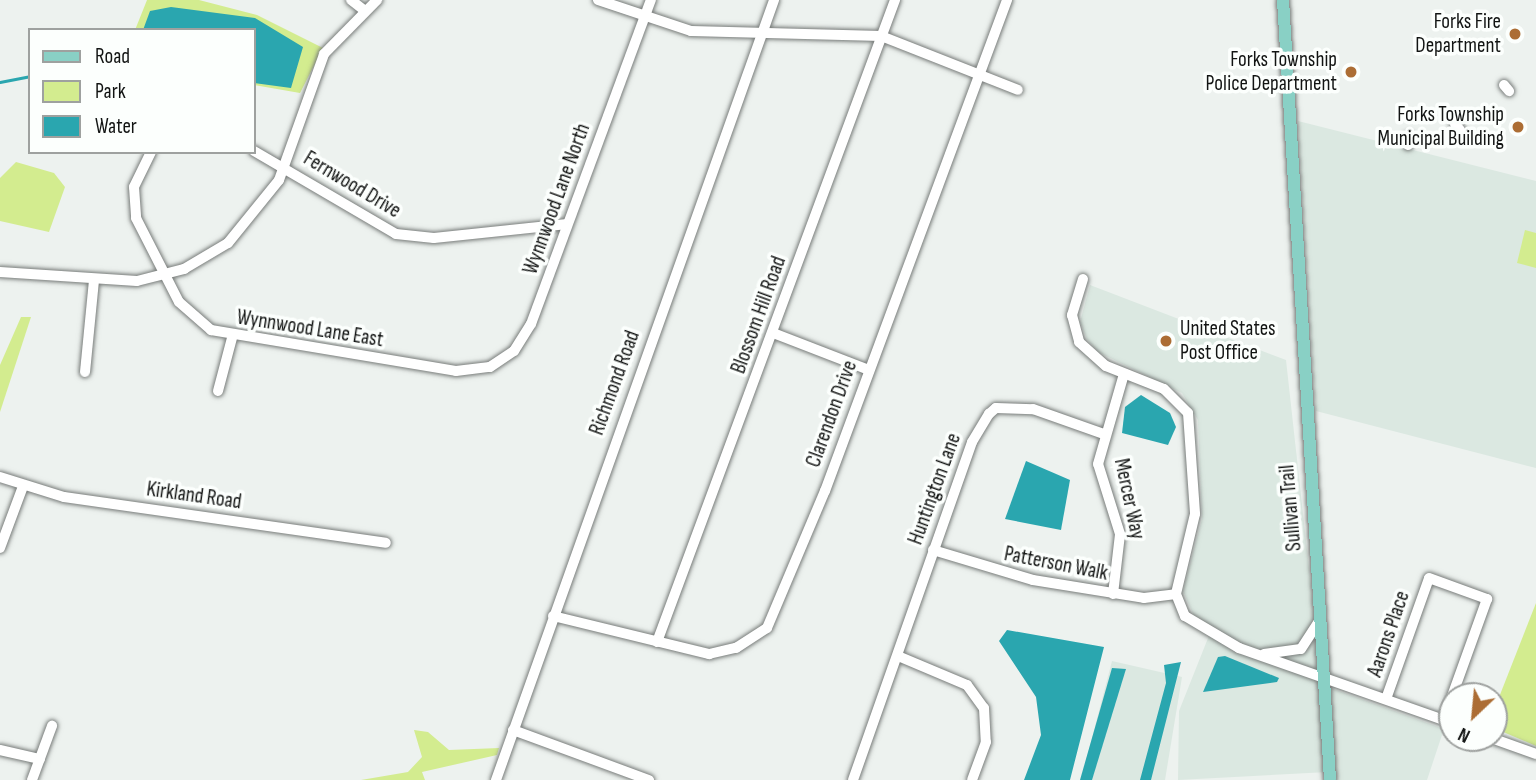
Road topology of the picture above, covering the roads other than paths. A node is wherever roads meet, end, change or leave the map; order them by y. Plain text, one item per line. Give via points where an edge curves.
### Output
1 (351, 0) edge
2 (377, 0) edge
3 (598, 0) edge
4 (651, 0) edge
5 (774, 0) edge
6 (895, 0) edge
7 (1007, 0) edge
8 (1283, 0) edge
9 (364, 10) junction
10 (645, 18) junction
11 (763, 30) junction
12 (881, 36) junction
13 (978, 75) junction
14 (1018, 90) dead end
15 (256, 152) edge
16 (150, 154) edge
17 (285, 167) junction
18 (567, 224) junction
19 (0, 272) edge
20 (164, 274) junction
21 (1083, 279) dead end
22 (94, 281) junction
23 (773, 333) junction
24 (232, 338) junction
25 (477, 370) joint
26 (869, 370) junction
27 (85, 372) dead end
28 (1124, 374) junction
29 (218, 391) dead end
30 (1104, 434) junction
31 (0, 477) edge
32 (23, 486) junction
33 (386, 543) dead end
34 (0, 548) edge
35 (933, 550) junction
36 (1114, 594) junction
37 (1175, 594) junction
38 (553, 616) junction
39 (1319, 621) junction
40 (657, 642) junction
41 (1257, 655) junction
42 (898, 656) junction
43 (1323, 677) junction
44 (1457, 682) edge
45 (1386, 699) junction
46 (1438, 717) edge
47 (52, 726) dead end
48 (513, 730) junction
49 (1508, 744) edge
50 (0, 750) edge
51 (1536, 754) edge
52 (40, 759) junction
53 (1329, 776) edge
54 (33, 780) edge
55 (496, 780) edge
56 (649, 780) edge
57 (853, 780) edge
58 (972, 780) edge

1 - 9 street
2 - 9 street
3 - 10 street
4 - 10 street, Wynnwood Lane North
5 - 11 street, Richmond Road
6 - 12 street, Blossom Hill Road
7 - 13 street, Clarendon Drive
8 - 39 main road, Sullivan Trail
9 - 17 street via 324,54
10 - 11 street via 691,31
10 - 18 street, Wynnwood Lane North
11 - 12 street
11 - 38 street, Richmond Road
12 - 13 street
12 - 23 street, Blossom Hill Road
13 - 14 street
13 - 26 street, Clarendon Drive
15 - 17 street, Fernwood Drive
16 - 20 street, Wynnwood Lane East via 133,199
17 - 18 street, Fernwood Drive via 396,234 434,238
17 - 20 street via 239,234 196,263
18 - 25 street, Wynnwood Lane North via 526,335 506,359
19 - 22 street
20 - 22 street
20 - 24 street, Wynnwood Lane East via 185,309
21 - 28 street via 1072,315 1079,342 1097,360
22 - 27 street
23 - 26 street
23 - 40 street, Blossom Hill Road
24 - 25 street, Wynnwood Lane East
24 - 29 street
26 - 40 street, Clarendon Drive via 767,628 725,652
28 - 30 street, Mercer Way
28 - 37 street via 1164,389 1184,405 1190,421 1195,514
30 - 35 street, Huntington Lane via 1033,409 996,408 972,442
30 - 36 street, Mercer Way via 1098,464 1121,545
31 - 32 street, Kirkland Road
32 - 33 street, Kirkland Road
32 - 34 street
35 - 36 street, Patterson Walk via 990,571
35 - 42 street, Huntington Lane
36 - 37 street, Patterson Walk
37 - 41 street via 1201,630
38 - 40 street, Clarendon Drive
38 - 48 street, Richmond Road
39 - 41 street via 1301,649
39 - 43 main road, Sullivan Trail
41 - 43 street
42 - 57 street, Huntington Lane
42 - 58 street via 967,685 984,708 986,743
43 - 45 street
43 - 53 main road, Sullivan Trail
44 - 45 street, Aarons Place via 1487,599 1429,579
45 - 46 street
47 - 52 street
48 - 55 street, Richmond Road
48 - 56 street
49 - 51 street
50 - 52 street
52 - 54 street

